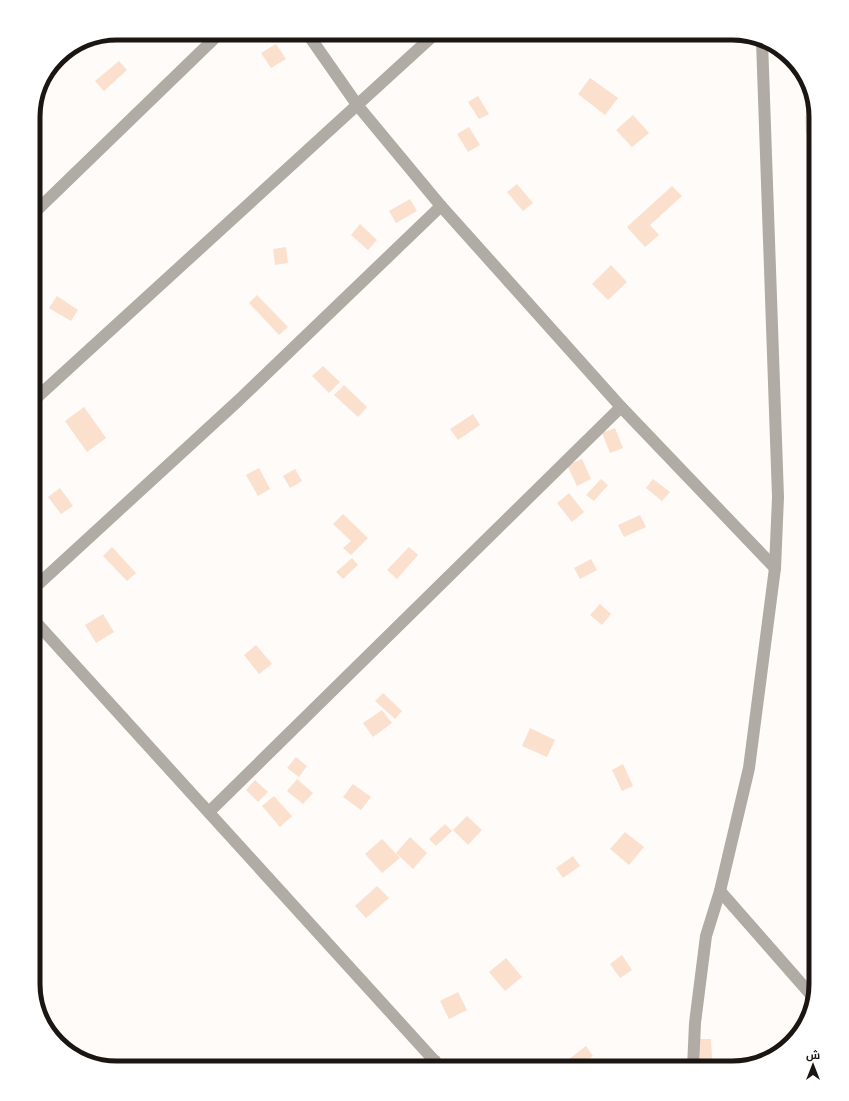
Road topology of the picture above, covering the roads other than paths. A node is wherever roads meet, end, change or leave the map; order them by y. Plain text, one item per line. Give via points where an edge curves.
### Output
1 (213, 40) edge
2 (312, 40) edge
3 (429, 40) edge
4 (762, 46) edge
5 (358, 106) junction
6 (441, 206) junction
7 (40, 207) edge
8 (40, 395) edge
9 (621, 407) junction
10 (775, 568) junction
11 (40, 583) edge
12 (40, 627) edge
13 (209, 812) junction
14 (720, 891) junction
15 (808, 991) edge
16 (435, 1061) edge
17 (693, 1061) edge

1 - 7 street
2 - 5 street
3 - 5 street
4 - 10 street via 778,497
5 - 6 street
5 - 8 street
6 - 9 street
6 - 11 street via 239,400
9 - 10 street
9 - 13 street
10 - 14 street via 750,768
12 - 13 street
13 - 16 street
14 - 15 street
14 - 17 street via 706,936 695,1023

